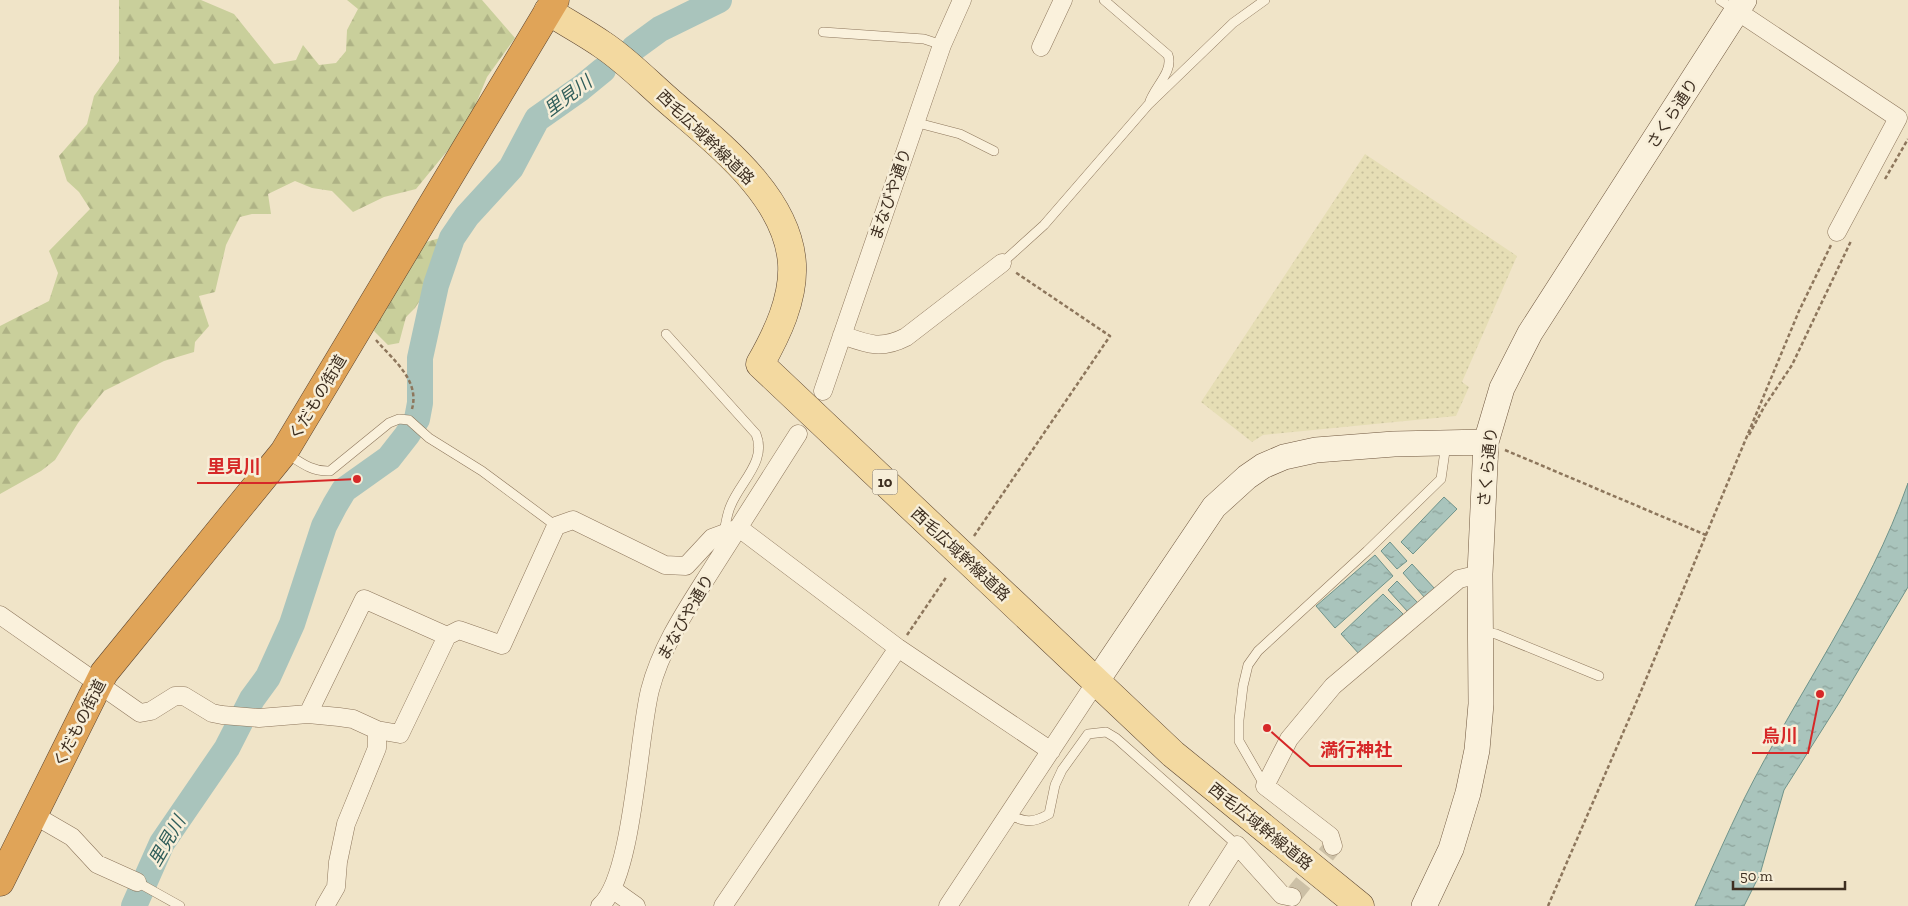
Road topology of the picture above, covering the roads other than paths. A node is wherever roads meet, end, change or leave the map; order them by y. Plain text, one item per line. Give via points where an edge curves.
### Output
1 (962, 0) edge
2 (1064, 0) edge
3 (1104, 0) edge
4 (1265, 0) edge
5 (1734, 4) edge
6 (552, 6) edge
7 (823, 32) dead end
8 (942, 45) junction
9 (1041, 47) dead end
10 (1148, 105) junction
11 (914, 122) junction
12 (994, 151) dead end
13 (1845, 235) road end
14 (1002, 263) joint
15 (666, 334) dead end
16 (842, 335) junction
17 (823, 391) dead end
18 (798, 434) dead end
19 (1446, 442) junction
20 (1486, 442) junction
21 (284, 452) junction
22 (556, 526) junction
23 (731, 530) junction
24 (1480, 574) junction
25 (0, 615) edge
26 (1479, 630) junction
27 (447, 636) junction
28 (898, 648) junction
29 (1599, 676) dead end
30 (1096, 682) junction
31 (98, 684) junction
32 (308, 714) junction
33 (377, 730) junction
34 (1051, 751) junction
35 (1265, 786) junction
36 (1007, 814) junction
37 (34, 815) junction
38 (1237, 845) junction
39 (1333, 846) dead end
40 (0, 882) edge
41 (142, 884) joint
42 (612, 889) junction
43 (1292, 897) dead end
44 (180, 906) edge
45 (325, 906) edge
46 (600, 906) edge
47 (636, 906) edge
48 (724, 906) edge
49 (948, 906) edge
50 (1198, 906) edge
51 (1360, 906) edge
52 (1424, 906) edge

1 - 8 street, まなびや通り
2 - 9 street
3 - 10 lane via 1168,55 1170,67 1151,94
4 - 10 lane via 1233,23
5 - 13 street via 1898,118
5 - 20 street, さくら通り via 1530,333 1502,388
6 - 21 highway, くだもの街道
6 - 30 main road, 西毛広域幹線道路 / 10 via 634,70 750,176 772,207 786,236 792,281 774,339 760,364
7 - 8 lane via 924,39
8 - 11 street, まなびや通り
10 - 14 lane via 1044,225
11 - 12 lane via 960,134
11 - 16 street, まなびや通り
14 - 16 street via 906,337 892,344 879,346
15 - 23 lane via 760,442 757,460 730,506
16 - 17 street, まなびや通り
18 - 23 street, まなびや通り
19 - 20 street
19 - 30 street via 1316,450 1284,456 1262,466 1214,507
19 - 35 lane via 1441,479 1258,651 1248,665 1239,741
20 - 24 street, さくら通り
21 - 22 lane via 309,468 330,471 389,423 399,419 412,423
21 - 31 highway, くだもの街道
22 - 23 street via 573,520 665,565 678,566 686,566 712,538
22 - 27 street via 502,645 459,630
23 - 28 street
23 - 42 street, まなびや通り via 674,630 657,667 645,711 624,853
24 - 26 street, さくら通り
24 - 35 street via 1459,579 1333,686 1289,738
25 - 31 street
26 - 29 lane
26 - 52 street, さくら通り via 1481,704 1477,750 1451,849
27 - 32 street via 364,599
27 - 33 street via 400,734
28 - 34 street
28 - 48 street
30 - 34 street
30 - 51 main road, 西毛広域幹線道路 / 10 via 1173,754
31 - 32 street via 140,713 151,711 175,696 184,696 212,713 230,716 259,718
31 - 37 highway, くだもの街道
32 - 33 street via 353,719
33 - 45 street via 377,748 346,824 336,887
34 - 36 street
35 - 39 street via 1330,836
36 - 38 lane via 1036,822 1049,814 1062,770 1088,734 1106,732
36 - 49 street
37 - 40 highway, くだもの街道
37 - 41 street via 72,837 96,864
38 - 43 street via 1282,895
38 - 50 street
41 - 44 lane
42 - 46 street, まなびや通り
42 - 47 street

